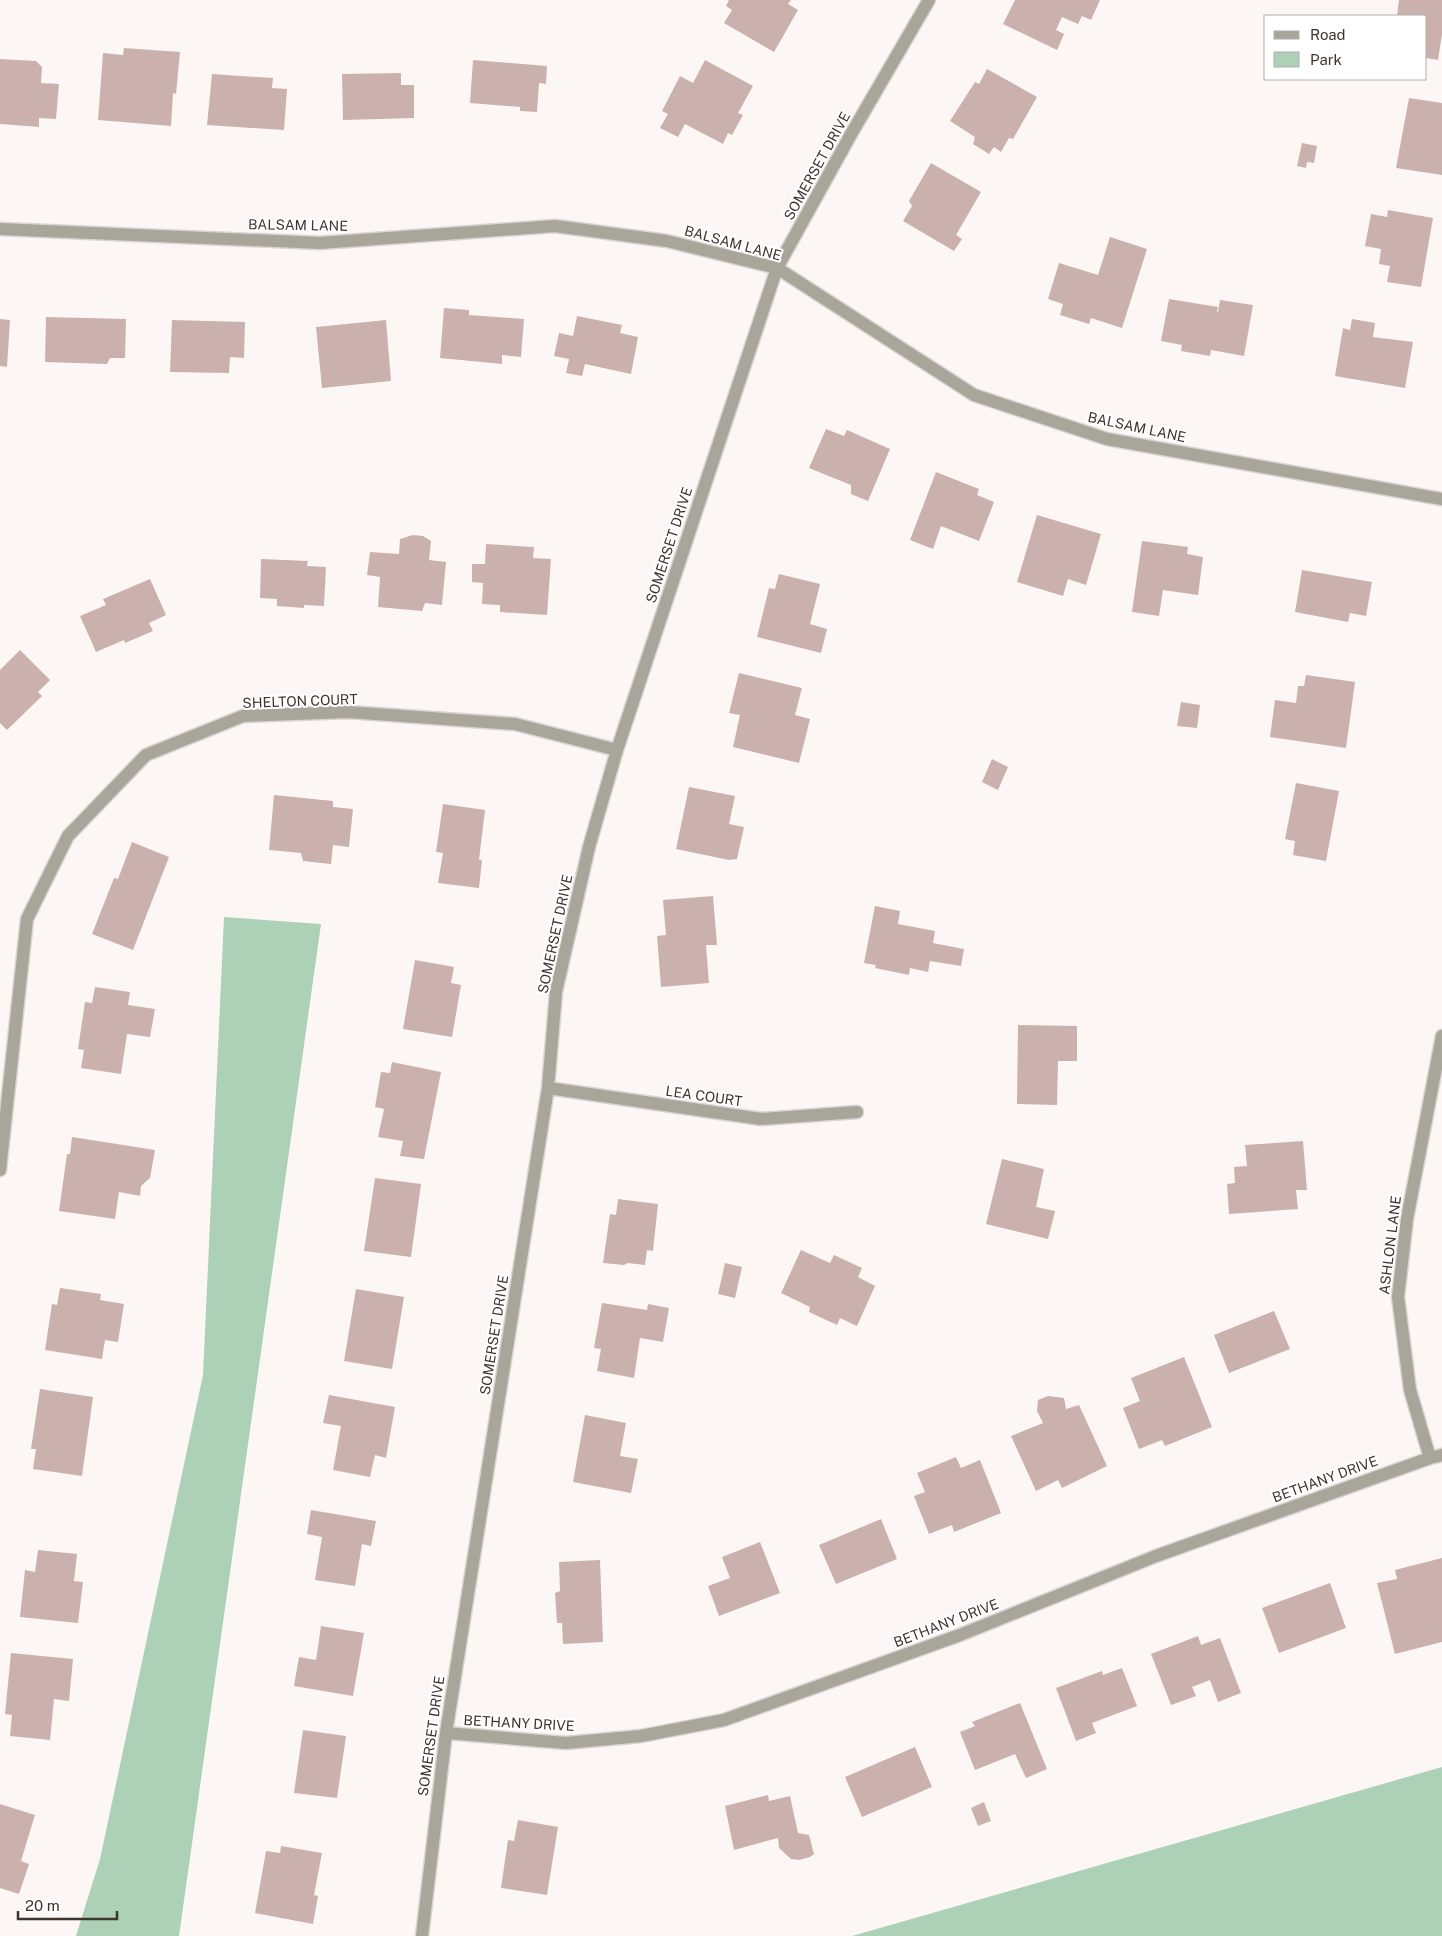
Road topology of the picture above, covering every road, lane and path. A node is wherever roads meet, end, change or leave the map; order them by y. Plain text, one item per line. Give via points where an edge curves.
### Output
1 (929, 0) edge
2 (0, 230) edge
3 (777, 268) junction
4 (1442, 499) edge
5 (617, 750) junction
6 (1442, 1036) edge
7 (548, 1088) junction
8 (857, 1112) dead end
9 (0, 1170) edge
10 (1436, 1457) edge
11 (446, 1733) junction
12 (422, 1936) edge

1 - 3 street, SOMERSET DRIVE
2 - 3 street, BALSAM LANE via 320,243 555,226 667,241
3 - 4 street, BALSAM LANE via 974,395 1107,439
3 - 5 street, SOMERSET DRIVE
5 - 7 street, SOMERSET DRIVE via 589,848 556,992
5 - 9 street, SHELTON COURT via 514,724 348,712 243,716 146,755 68,836 27,919
6 - 10 street, ASHLON LANE via 1407,1219 1398,1297 1410,1390
7 - 8 street, LEA COURT via 760,1119
7 - 11 street, SOMERSET DRIVE
10 - 11 street, BETHANY DRIVE via 1156,1556 960,1635 724,1720 641,1736 566,1743
11 - 12 street, SOMERSET DRIVE

